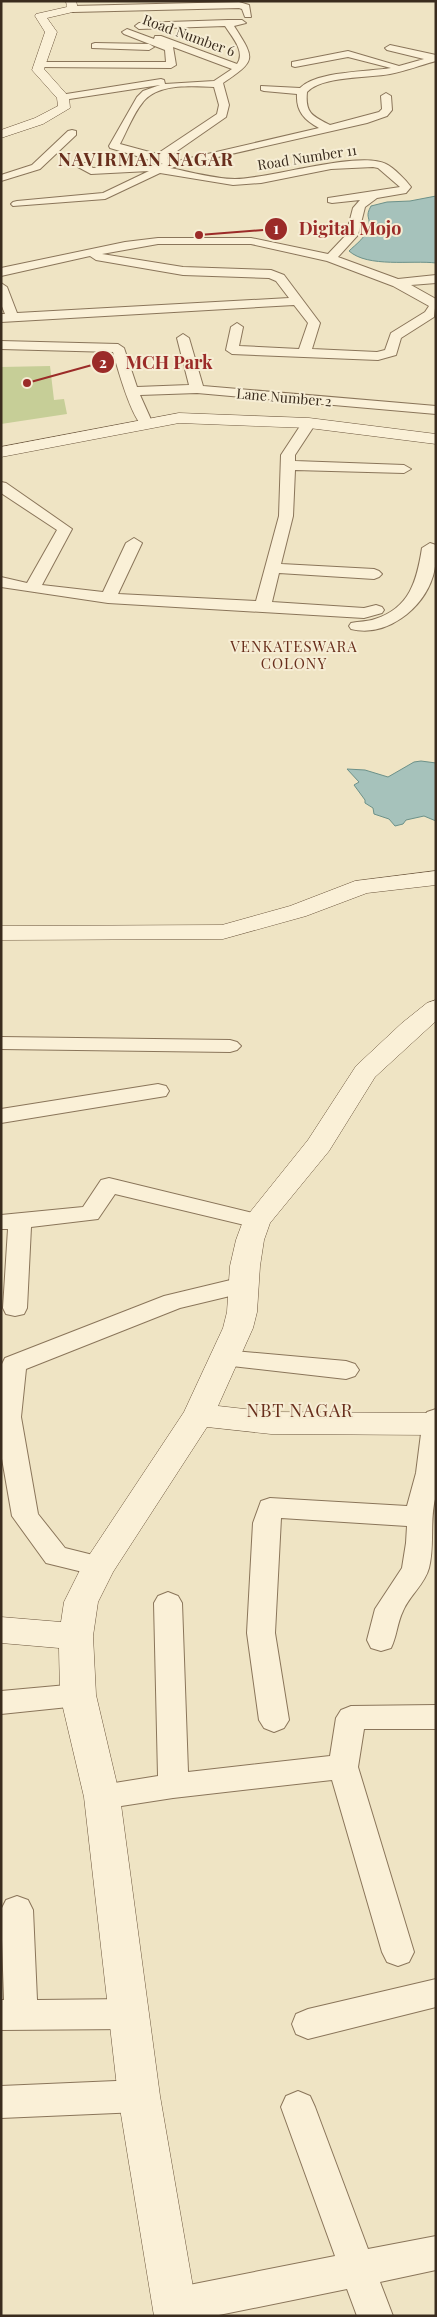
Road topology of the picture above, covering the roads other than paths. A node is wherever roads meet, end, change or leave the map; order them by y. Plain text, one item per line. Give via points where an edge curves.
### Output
1 (215, 1) edge
2 (72, 5) edge
3 (226, 5) junction
4 (100, 18) dead end
5 (228, 24) junction
6 (125, 28) junction
7 (95, 46) dead end
8 (168, 47) junction
9 (390, 48) dead end
10 (367, 56) junction
11 (432, 56) edge
12 (38, 64) junction
13 (295, 64) dead end
14 (239, 68) junction
15 (403, 68) junction
16 (180, 79) dead end
17 (218, 84) junction
18 (264, 88) dead end
19 (302, 91) junction
20 (386, 96) dead end
21 (63, 97) junction
22 (329, 129) junction
23 (72, 133) dead end
24 (1, 134) edge
25 (166, 164) junction
26 (82, 165) dead end
27 (1, 178) edge
28 (374, 195) junction
29 (332, 200) dead end
30 (17, 204) dead end
31 (88, 254) junction
32 (330, 258) junction
33 (1, 272) edge
34 (436, 279) edge
35 (397, 283) junction
36 (1, 287) edge
37 (298, 301) junction
38 (7, 318) edge
39 (237, 327) dead end
40 (183, 338) dead end
41 (1, 345) edge
42 (304, 354) junction
43 (197, 389) junction
44 (132, 391) junction
45 (434, 406) edge
46 (146, 424) junction
47 (309, 424) junction
48 (436, 439) edge
49 (1, 452) edge
50 (271, 454) dead end
51 (288, 460) junction
52 (404, 469) dead end
53 (1, 486) edge
54 (134, 544) dead end
55 (430, 548) dead end
56 (274, 568) junction
57 (374, 574) dead end
58 (1, 582) edge
59 (32, 588) junction
60 (108, 598) junction
61 (267, 606) junction
62 (376, 610) dead end
63 (436, 878) edge
64 (1, 934) edge
65 (436, 1008) edge
66 (1, 1042) edge
67 (230, 1046) dead end
68 (158, 1091) dead end
69 (1, 1116) edge
70 (11, 1221) edge
71 (257, 1221) junction
72 (243, 1285) junction
73 (15, 1308) dead end
74 (223, 1358) junction
75 (346, 1370) dead end
76 (199, 1416) junction
77 (5, 1417) edge
78 (435, 1422) edge
79 (426, 1509) edge
80 (99, 1566) junction
81 (168, 1603) dead end
82 (1, 1630) edge
83 (76, 1636) junction
84 (381, 1640) dead end
85 (78, 1695) junction
86 (1, 1703) edge
87 (436, 1717) edge
88 (274, 1720) dead end
89 (343, 1767) junction
90 (173, 1786) junction
91 (102, 1797) junction
92 (17, 1910) dead end
93 (398, 1952) dead end
94 (436, 1993) edge
95 (129, 2014) junction
96 (11, 2015) edge
97 (308, 2024) dead end
98 (139, 2096) junction
99 (1, 2102) edge
100 (298, 2107) dead end
101 (436, 2253) edge
102 (358, 2269) junction
103 (175, 2311) edge
104 (375, 2316) edge

1 - 3 street
2 - 3 street
2 - 4 street
2 - 12 street via 40,16 51,32
3 - 5 street via 246,7 249,19
5 - 6 street
5 - 14 street via 245,51 245,60
6 - 8 street
6 - 14 street, Road Number 6
7 - 8 street
8 - 12 street via 176,65
9 - 11 street
10 - 11 street via 400,62
10 - 13 street via 348,54
10 - 15 street
11 - 15 street
12 - 21 street via 38,70
14 - 17 street via 220,79
15 - 19 street via 323,80 308,85
16 - 21 street
17 - 25 street via 224,106 222,115
17 - 25 street via 172,86 141,98 114,146
18 - 19 street
19 - 22 street via 301,105 310,119
20 - 22 street via 387,110 383,114
21 - 24 street via 64,108
22 - 25 street
23 - 27 street via 36,167
25 - 26 street via 91,171
25 - 28 street, Road Number 11 via 233,182 332,166 373,164 382,166 406,187 402,191
25 - 30 street via 106,196
28 - 29 street, Road Number 11
28 - 32 street via 356,210 354,232
31 - 32 street via 158,241 251,241
31 - 33 street
31 - 37 street via 183,271 271,274 280,278
32 - 35 street
34 - 35 street
35 - 42 street via 435,305 430,314 395,336 388,355
36 - 38 street
37 - 38 street
37 - 42 street via 314,323
39 - 42 street via 232,350
40 - 43 street
41 - 44 street via 118,348
43 - 44 street, Lane Number 2
43 - 45 street, Lane Number 2
44 - 46 street
46 - 47 street via 179,418
46 - 49 street
47 - 48 street
47 - 51 street
50 - 51 street
51 - 52 street
51 - 56 street via 286,516
53 - 59 street via 65,529
54 - 60 street
55 - 61 street via 425,578 414,598 382,623 367,626 288,622 274,615
56 - 57 street
56 - 61 street
58 - 59 street
59 - 60 street
60 - 61 street
61 - 62 street via 364,613
63 - 64 street via 363,886 298,911 223,932
65 - 71 street via 365,1072 319,1145
66 - 67 street
68 - 69 street
70 - 71 street via 90,1214 109,1185
70 - 73 street
71 - 72 street via 250,1240
72 - 74 street via 238,1328
72 - 77 street via 173,1302 14,1364
74 - 75 street
74 - 76 street
76 - 78 street via 271,1423
76 - 80 street
77 - 80 street via 25,1516 56,1556
78 - 79 street
79 - 84 street via 415,1570 389,1609
79 - 88 street via 270,1508 266,1523 261,1633
80 - 83 street via 81,1602
81 - 90 street
82 - 83 street
83 - 85 street
85 - 86 street
85 - 91 street
87 - 89 street via 351,1718
89 - 90 street
89 - 93 street
90 - 91 street
91 - 95 street
92 - 96 street
94 - 97 street
95 - 96 street
95 - 98 street
98 - 99 street
98 - 103 street
100 - 102 street
101 - 102 street
102 - 103 street
102 - 104 street

